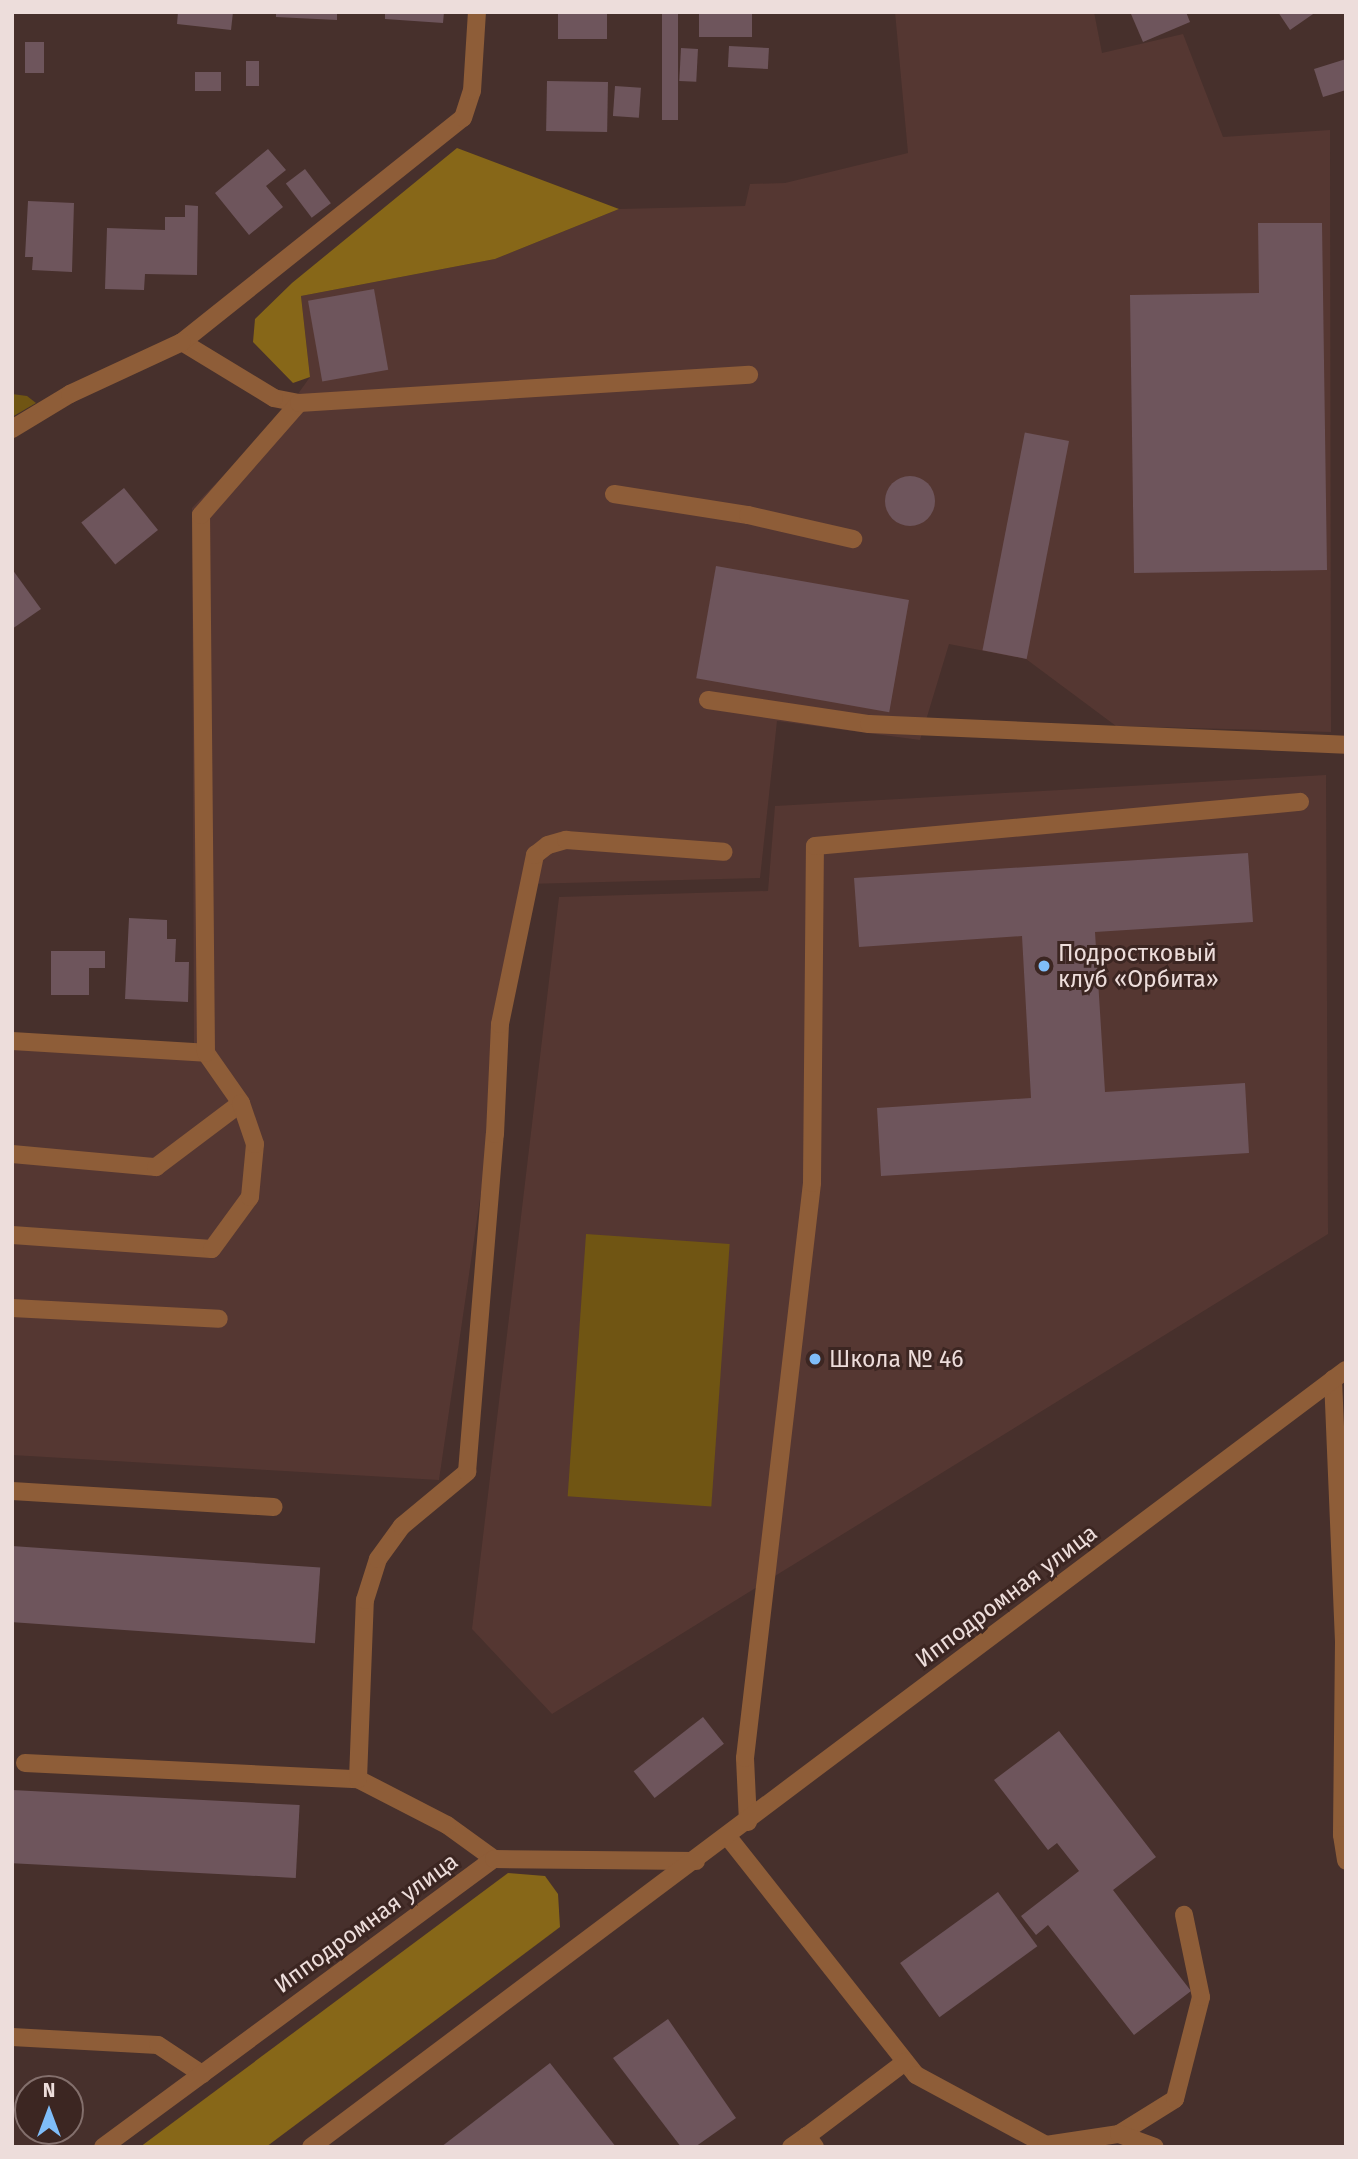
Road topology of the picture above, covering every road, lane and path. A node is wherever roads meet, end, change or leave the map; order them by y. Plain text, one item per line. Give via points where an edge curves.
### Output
1 (477, 12) edge
2 (182, 342) junction
3 (749, 375) dead end
4 (299, 402) junction
5 (12, 429) edge
6 (614, 494) dead end
7 (853, 539) dead end
8 (708, 700) dead end
9 (1346, 745) edge
10 (1300, 802) dead end
11 (724, 852) dead end
12 (12, 1041) edge
13 (206, 1053) junction
14 (241, 1103) junction
15 (12, 1154) edge
16 (12, 1235) edge
17 (12, 1308) edge
18 (219, 1319) dead end
19 (1340, 1374) edge
20 (1341, 1451) edge
21 (12, 1491) edge
22 (274, 1507) dead end
23 (25, 1763) dead end
24 (358, 1779) junction
25 (748, 1822) junction
26 (728, 1837) junction
27 (494, 1859) junction
28 (696, 1861) junction
29 (1346, 1861) edge
30 (1184, 1915) dead end
31 (12, 2037) edge
32 (905, 2062) junction
33 (202, 2074) junction
34 (1119, 2134) junction
35 (811, 2141) edge
36 (1050, 2146) edge
37 (103, 2147) edge
38 (311, 2147) edge
39 (791, 2147) edge
40 (1154, 2147) edge

1 - 2 street via 472,91 463,118
2 - 4 street via 274,398
2 - 5 street via 70,394
3 - 4 street
4 - 13 street via 201,515
6 - 7 street via 748,515
8 - 9 street via 869,724
10 - 25 street via 814,846 812,1183 745,1758
11 - 24 street via 566,840 548,845 536,855 500,1024 467,1472 402,1526 378,1559 365,1600
12 - 13 street
13 - 14 street
14 - 15 street via 156,1167
14 - 16 street via 255,1144 250,1197 212,1249
17 - 18 street
19 - 20 street
19 - 25 street, Ипподромная улица
20 - 29 street
21 - 22 street
23 - 24 street
24 - 27 street via 447,1825
25 - 26 street, Ипподромная улица
26 - 28 street, Ипподромная улица
26 - 32 street
27 - 28 street, Ипподромная улица
27 - 33 street, Ипподромная улица
28 - 38 street, Ипподромная улица
30 - 34 street via 1201,1997 1175,2099
31 - 33 street via 159,2045
32 - 35 street
32 - 36 street via 916,2075
33 - 37 street, Ипподромная улица
34 - 36 street
34 - 40 street
35 - 39 street

